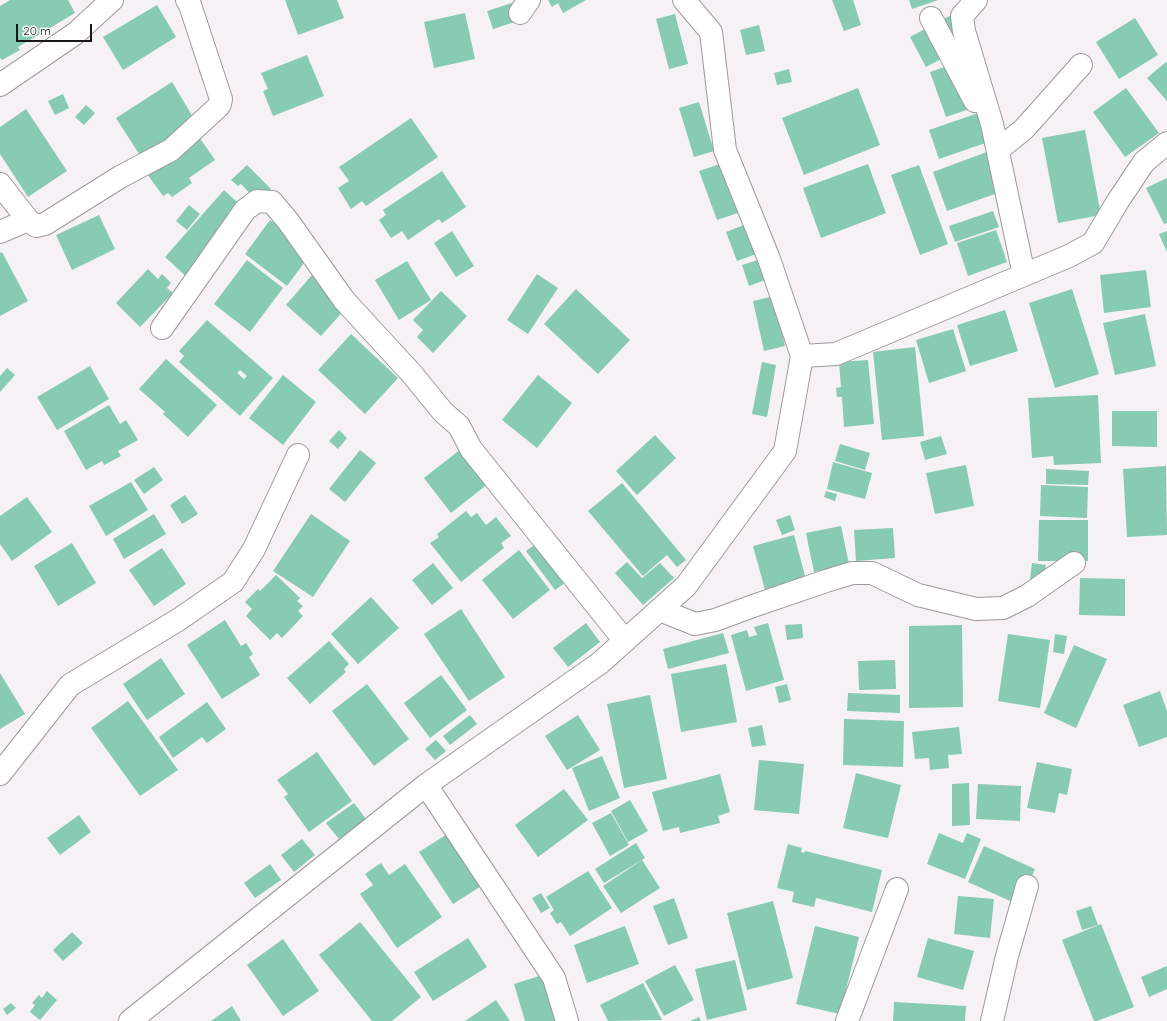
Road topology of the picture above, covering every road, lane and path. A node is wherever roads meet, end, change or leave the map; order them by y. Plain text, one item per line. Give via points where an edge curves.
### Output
1 (112, 0) edge
2 (187, 0) edge
3 (684, 0) edge
4 (976, 0) edge
5 (931, 18) dead end
6 (1081, 64) dead end
7 (0, 85) edge
8 (992, 124) junction
9 (1167, 143) edge
10 (998, 150) junction
11 (0, 184) edge
12 (28, 220) junction
13 (0, 232) edge
14 (1024, 274) junction
15 (162, 328) dead end
16 (802, 356) junction
17 (298, 455) dead end
18 (1074, 563) dead end
19 (660, 610) junction
20 (625, 641) junction
21 (0, 774) edge
22 (426, 785) junction
23 (1027, 886) dead end
24 (897, 889) dead end
25 (130, 1021) edge
26 (567, 1021) edge
27 (847, 1021) edge
28 (992, 1021) edge

1 - 7 street via 76,33
2 - 12 street via 221,99 220,104 171,150 120,177 45,224 36,226
3 - 16 street via 711,32 725,150 769,259
4 - 8 street via 962,16 964,31
5 - 8 street via 973,99
6 - 10 street via 1024,129
8 - 10 street
9 - 14 street via 1144,162 1093,243 1069,256
10 - 14 street
11 - 12 street
12 - 13 street
14 - 16 street via 836,354
15 - 20 street via 245,210 257,201 272,202 288,220 344,300 443,412 459,426 471,449
16 - 19 street via 785,451 686,586
17 - 21 street via 254,549 232,582 178,620 70,685
18 - 19 street via 1026,596 1002,608 976,608 918,595 872,574 852,574 715,620 695,624
19 - 20 street
20 - 22 street via 600,663
22 - 25 street
22 - 26 street via 554,978
23 - 28 street
24 - 27 street

